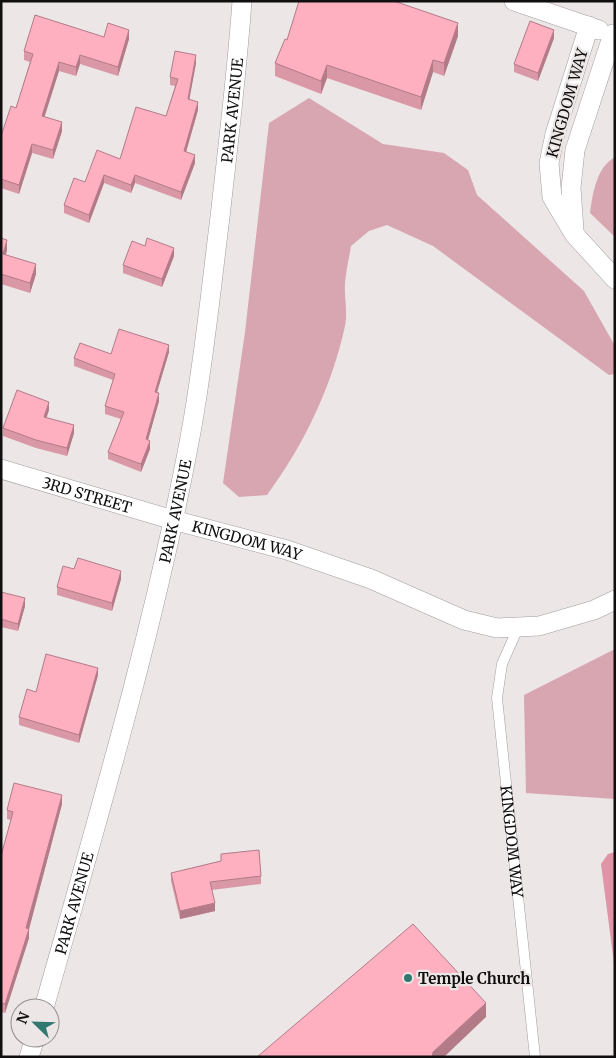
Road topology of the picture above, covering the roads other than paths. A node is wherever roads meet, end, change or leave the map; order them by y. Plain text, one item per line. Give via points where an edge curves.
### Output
1 (242, 1) edge
2 (514, 1) edge
3 (589, 26) junction
4 (614, 35) edge
5 (574, 234) junction
6 (615, 280) edge
7 (1, 469) edge
8 (173, 520) junction
9 (615, 600) edge
10 (518, 628) junction
11 (47, 998) edge
12 (534, 1057) edge

1 - 8 street, PARK AVENUE via 205,343
2 - 3 street
3 - 4 street
3 - 5 street, KINGDOM WAY via 549,163 552,197
4 - 5 street, KINGDOM WAY via 575,150 571,188
5 - 6 street, KINGDOM WAY
7 - 8 street, 3RD STREET
8 - 10 street, KINGDOM WAY via 287,550 371,579 464,620 497,628
8 - 11 street, PARK AVENUE via 133,691
9 - 10 street, KINGDOM WAY via 594,610 539,626
10 - 12 lane, KINGDOM WAY via 502,664 497,698

